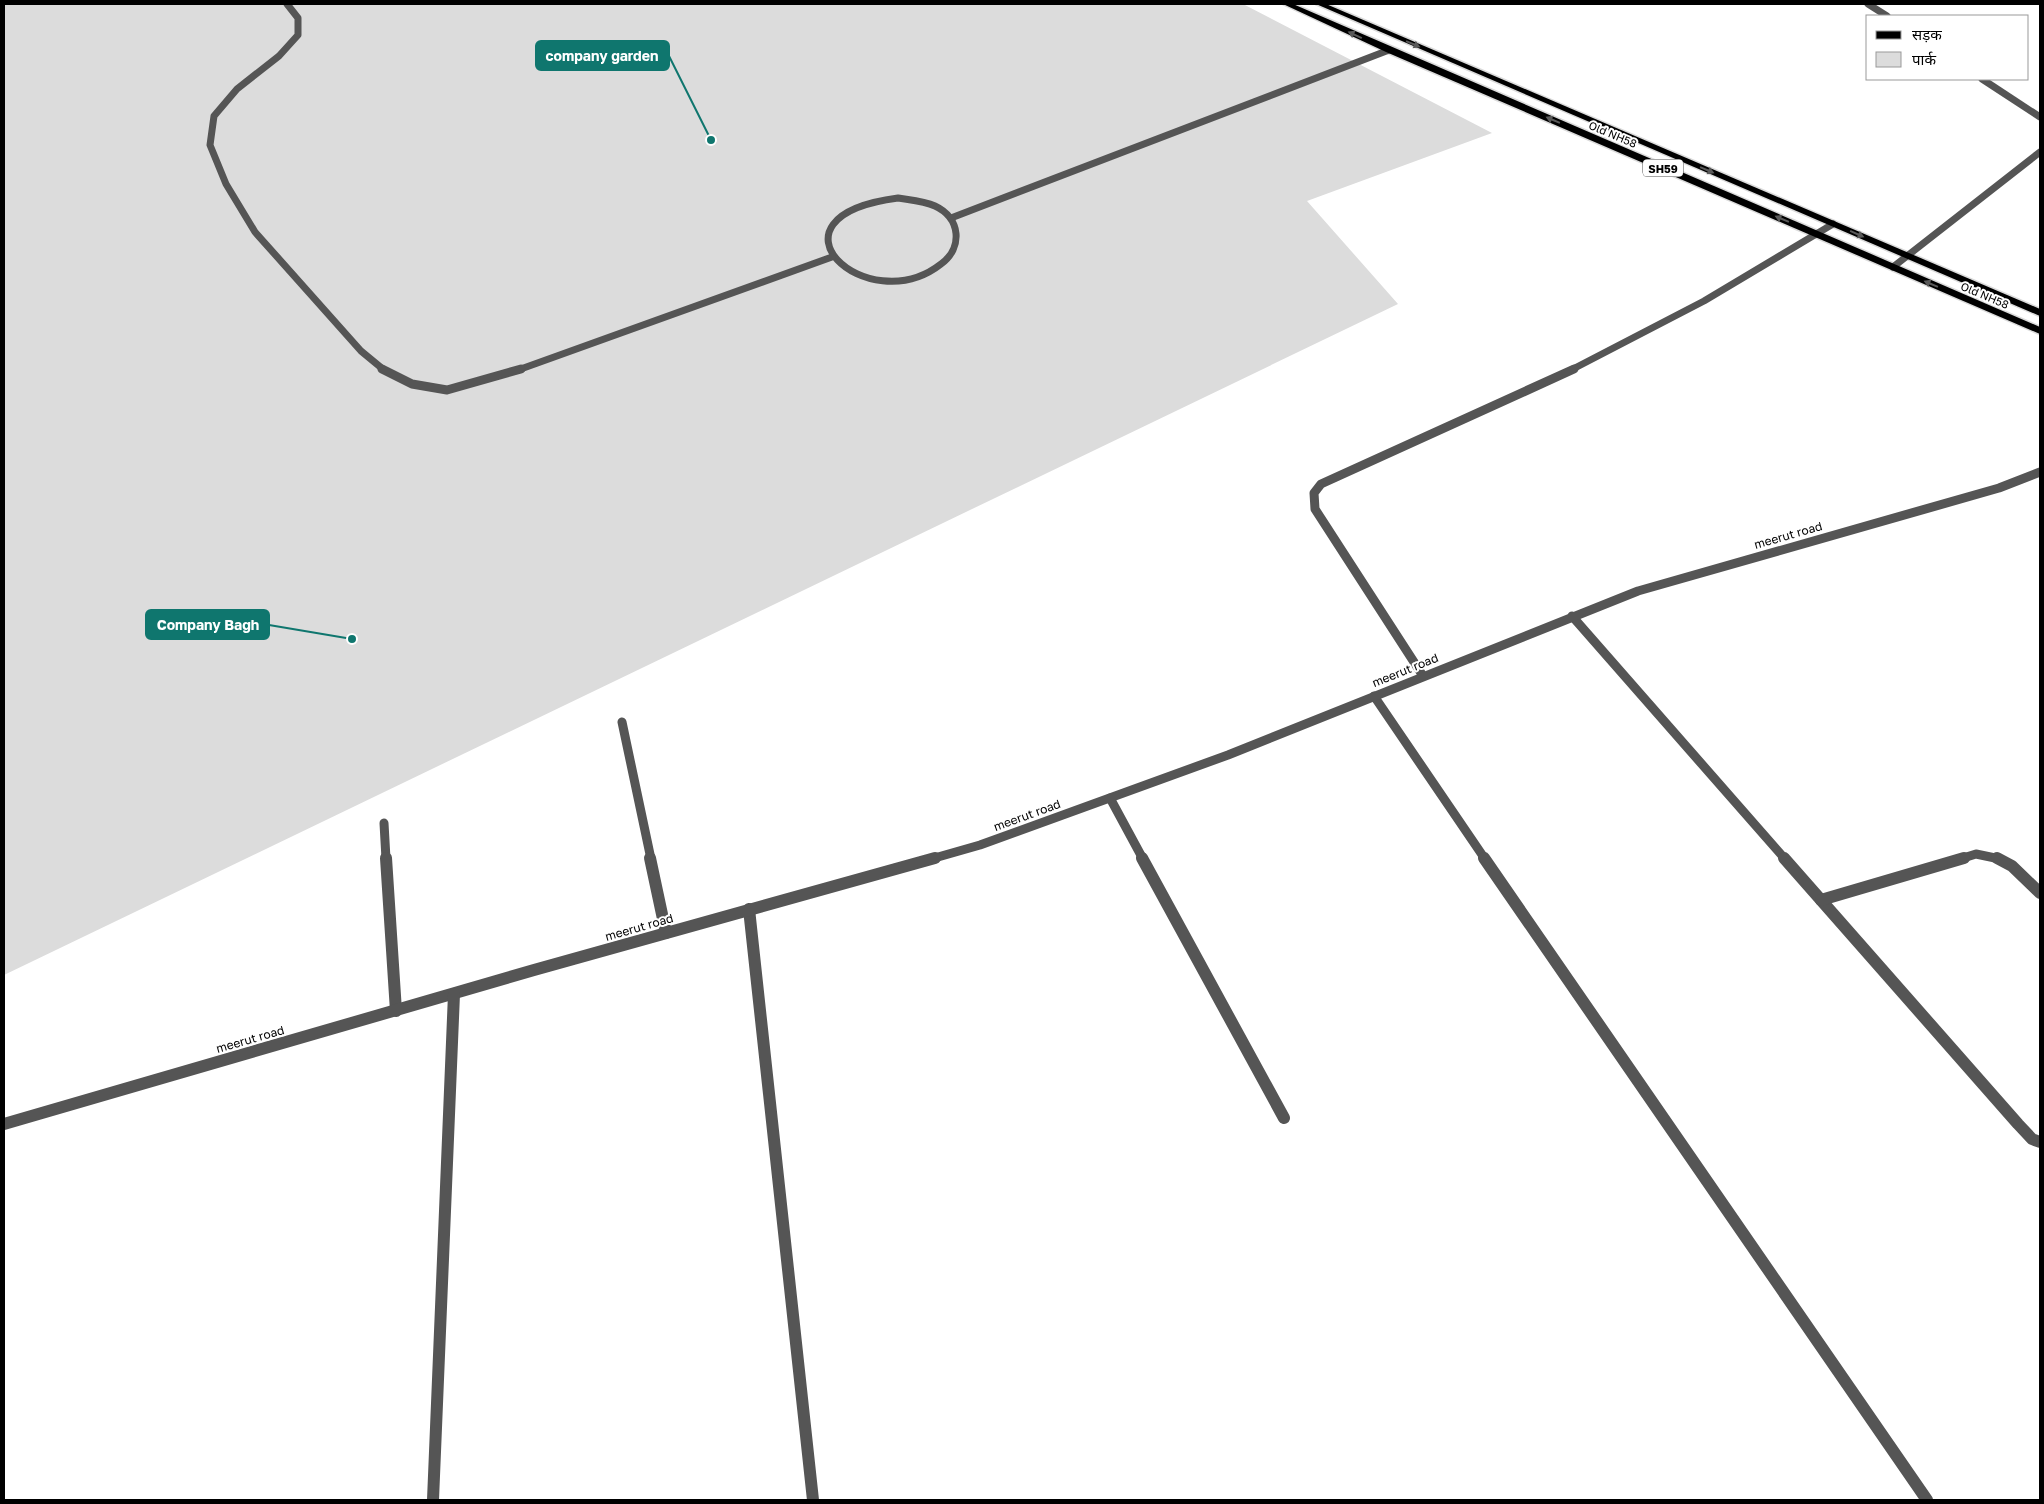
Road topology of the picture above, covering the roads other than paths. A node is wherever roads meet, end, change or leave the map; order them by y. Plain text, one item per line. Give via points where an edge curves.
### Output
1 (287, 4) edge
2 (1287, 4) edge
3 (1320, 4) edge
4 (1868, 4) edge
5 (1885, 15) edge
6 (1389, 50) junction
7 (1984, 80) edge
8 (1584, 117) junction
9 (2040, 117) edge
10 (1570, 128) junction
11 (2040, 152) edge
12 (951, 218) junction
13 (1833, 224) junction
14 (1817, 234) junction
15 (1906, 256) junction
16 (832, 257) junction
17 (1893, 267) junction
18 (2021, 305) junction
19 (2040, 313) edge
20 (2010, 317) junction
21 (2040, 331) edge
22 (2040, 472) edge
23 (1572, 616) junction
24 (1423, 676) junction
25 (1374, 696) junction
26 (622, 722) dead end
27 (1110, 798) junction
28 (384, 823) dead end
29 (2040, 893) edge
30 (1821, 900) junction
31 (749, 910) junction
32 (666, 933) junction
33 (454, 994) junction
34 (396, 1010) junction
35 (1284, 1118) dead end
36 (4, 1124) edge
37 (2040, 1142) edge
38 (433, 1500) edge
39 (813, 1500) edge
40 (1927, 1500) edge

1 - 16 street via 298,18 298,35 279,56 237,89 214,116 210,145 226,184 255,232 361,351 386,372 412,384 447,390 499,377
6 -> 2 main road, Old NH58 / SH59
3 -> 8 main road, Old NH58 / SH59
4 - 5 street
10 -> 6 main road, Old NH58 / SH59
6 - 12 street
7 - 9 street
8 - 10 main road
8 -> 13 main road, Old NH58 / SH59
14 -> 10 main road, Old NH58 / SH59
11 - 15 street
12 - 16 street via 938,208 912,200 877,200 856,207 830,229 828,243
12 - 16 street via 958,229 958,242 952,255 940,266 922,274 880,280 852,272
13 - 14 street
13 -> 15 main road, Old NH58 / SH59
14 - 17 main road, Old NH58 / SH59
14 - 24 street via 1704,301 1578,367 1321,484 1314,491 1315,509
15 - 17 street
15 - 18 main road, Old NH58 / SH59
20 -> 17 main road, Old NH58 / SH59
18 - 19 main road, Old NH58 / SH59
18 - 20 main road
20 - 21 main road, Old NH58 / SH59
22 - 23 street, meerut road via 1999,488 1638,591
23 - 24 street, meerut road
23 - 30 street
24 - 25 street, meerut road
25 - 27 street, meerut road
25 - 40 street
26 - 32 street
27 - 31 street, meerut road via 980,845
27 - 35 street
28 - 34 street
29 - 30 street via 2009,862 1992,855 1976,854
30 - 37 street via 2018,1124 2032,1139
31 - 32 street, meerut road
31 - 39 street
32 - 33 street, meerut road
33 - 34 street, meerut road
33 - 38 street
34 - 36 street, meerut road

